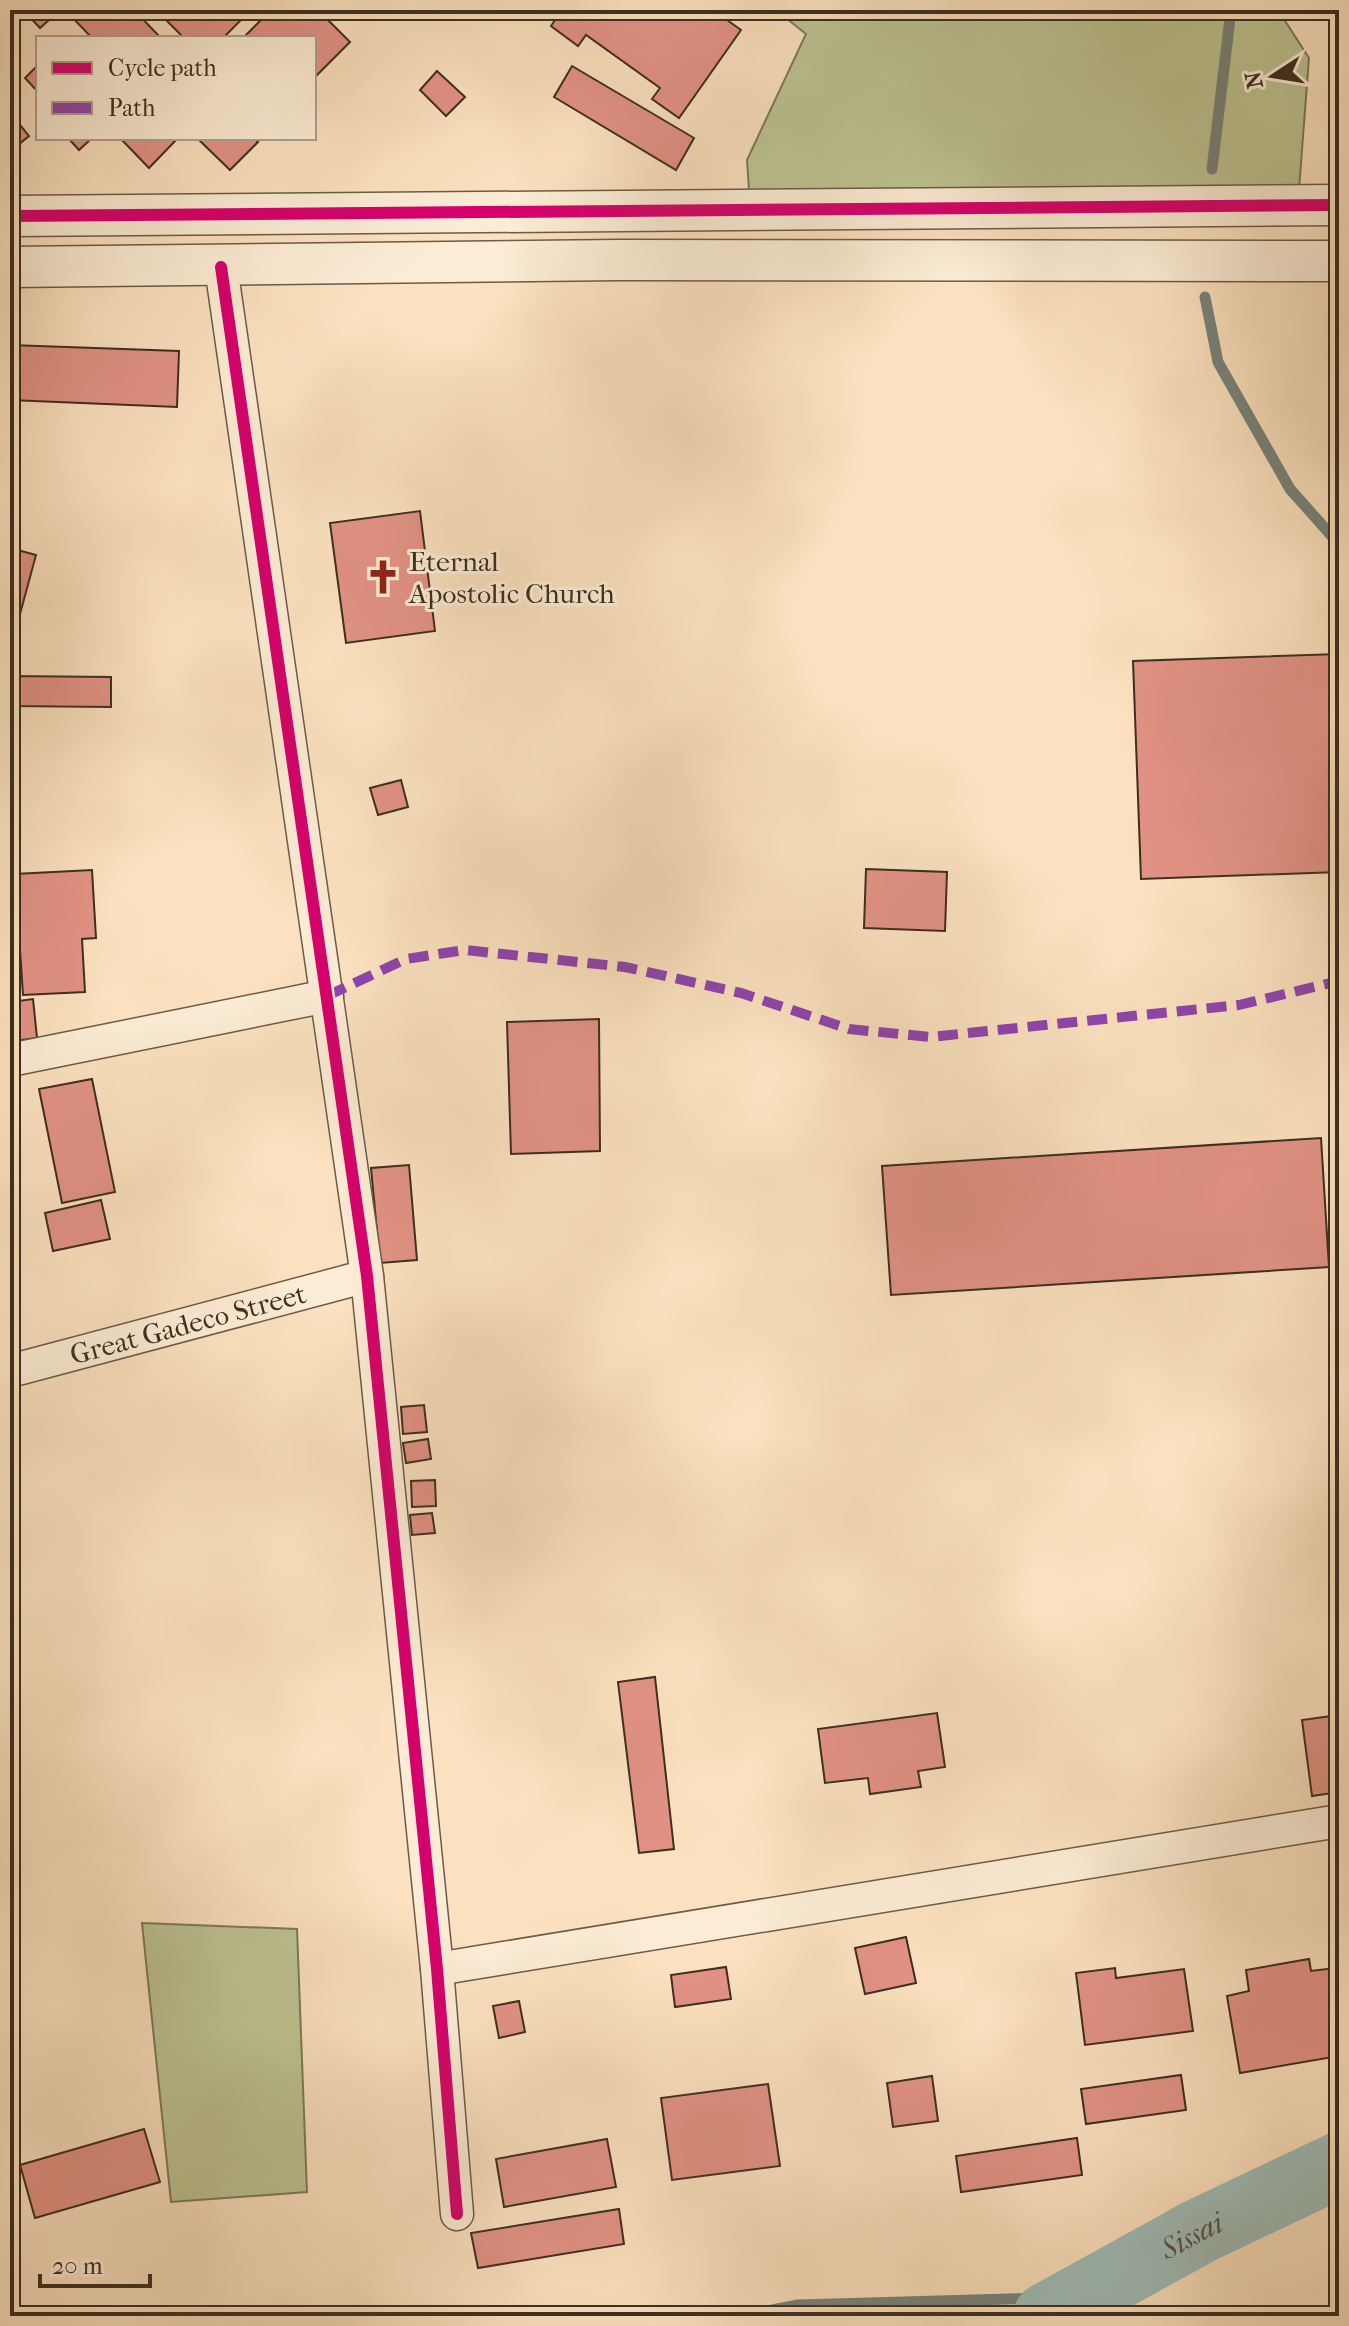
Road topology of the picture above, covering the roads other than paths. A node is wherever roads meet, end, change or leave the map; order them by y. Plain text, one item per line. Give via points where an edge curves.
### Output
1 (1339, 205) edge
2 (14, 211) edge
3 (1339, 261) edge
4 (10, 267) edge
5 (221, 267) junction
6 (327, 996) junction
7 (10, 1060) edge
8 (367, 1276) junction
9 (10, 1371) edge
10 (1339, 1821) edge
11 (437, 1969) junction
12 (457, 2214) dead end

1 - 2 street
3 - 5 street via 620,260
4 - 5 street
5 - 6 street
6 - 7 street
6 - 8 street
8 - 9 street, Great Gadeco Street
8 - 11 street
10 - 11 street
11 - 12 street

